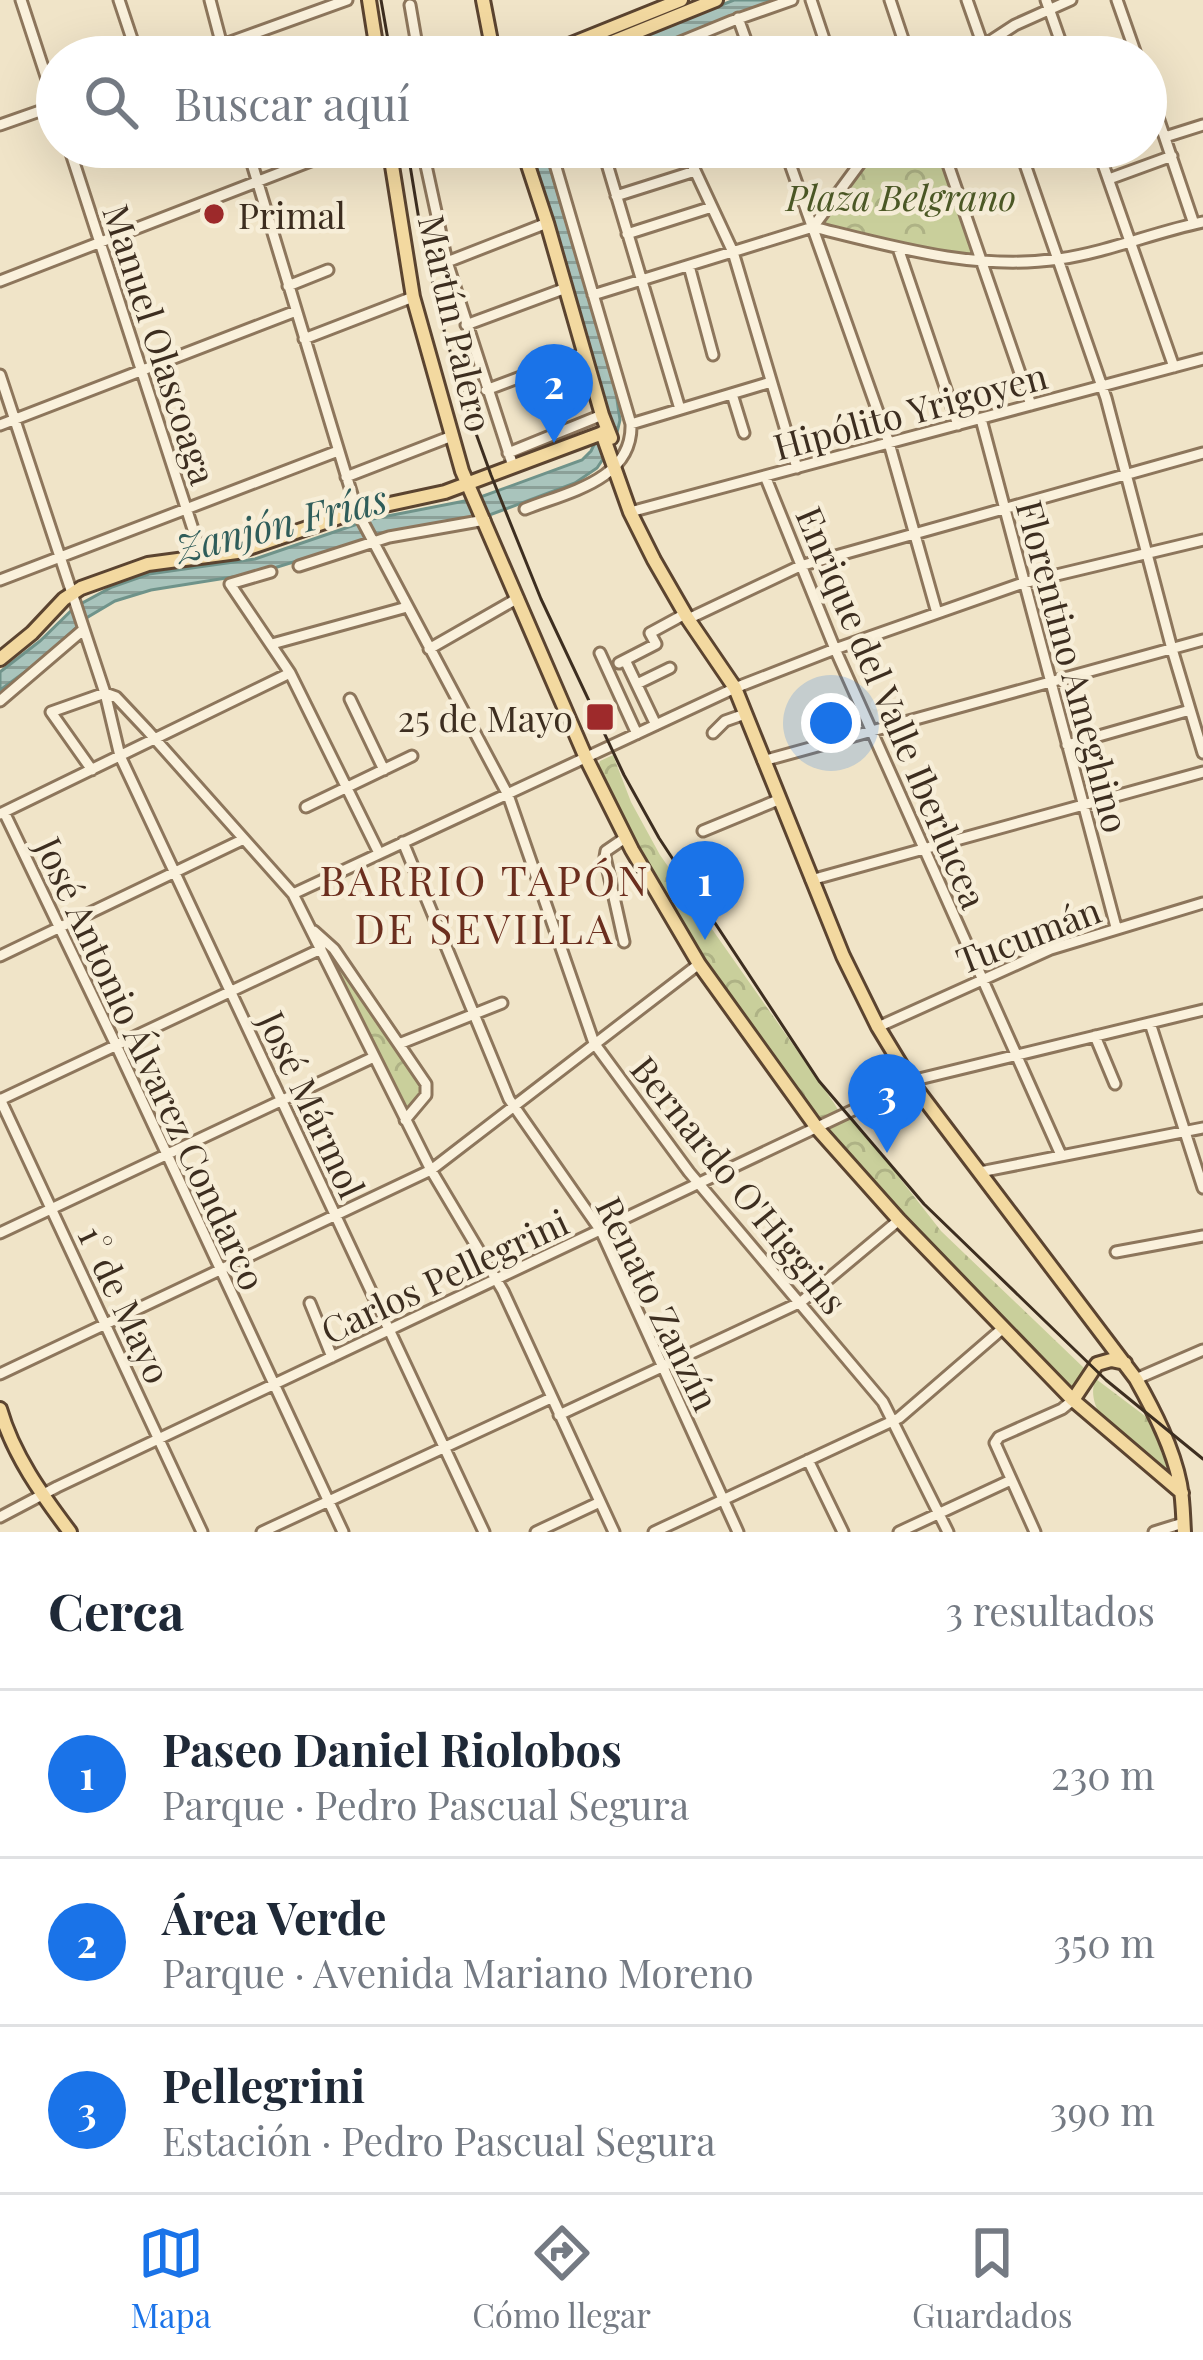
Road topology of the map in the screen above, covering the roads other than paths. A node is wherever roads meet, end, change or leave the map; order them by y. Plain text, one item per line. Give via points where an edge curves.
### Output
1 (21, 0) edge
2 (119, 0) edge
3 (210, 0) edge
4 (347, 0) edge
5 (368, 0) edge
6 (483, 0) edge
7 (681, 0) edge
8 (716, 0) edge
9 (792, 0) edge
10 (811, 0) edge
11 (890, 0) edge
12 (967, 0) edge
13 (1071, 0) edge
14 (1117, 0) edge
15 (1047, 4) edge
16 (410, 5) dead end
17 (738, 18) junction
18 (131, 36) edge
19 (220, 36) edge
20 (260, 36) edge
21 (374, 36) edge
22 (415, 36) edge
23 (489, 36) edge
24 (591, 36) edge
25 (627, 36) edge
26 (694, 36) edge
27 (744, 36) edge
28 (823, 36) edge
29 (902, 36) edge
30 (979, 36) edge
31 (996, 36) edge
32 (1058, 36) edge
33 (1130, 36) edge
34 (36, 45) edge
35 (36, 113) edge
36 (1203, 124) edge
37 (0, 125) edge
38 (1167, 137) edge
39 (1167, 140) edge
40 (1172, 156) junction
41 (1167, 158) edge
42 (76, 168) edge
43 (253, 168) edge
44 (292, 168) edge
45 (392, 168) edge
46 (427, 168) edge
47 (529, 168) edge
48 (556, 168) edge
49 (608, 168) edge
50 (694, 168) edge
51 (792, 168) edge
52 (853, 168) edge
53 (949, 168) edge
54 (1027, 168) edge
55 (1104, 168) edge
56 (1137, 168) edge
57 (695, 171) junction
58 (1108, 178) junction
59 (256, 182) junction
60 (616, 196) junction
61 (712, 207) junction
62 (547, 223) junction
63 (1199, 223) edge
64 (813, 226) junction
65 (628, 234) junction
66 (1130, 241) junction
67 (99, 243) junction
68 (898, 248) junction
69 (733, 253) junction
70 (1060, 259) junction
71 (447, 262) junction
72 (983, 263) junction
73 (688, 266) junction
74 (328, 270) dead end
75 (642, 280) junction
76 (0, 281) edge
77 (288, 286) junction
78 (566, 288) junction
79 (593, 296) junction
80 (413, 297) junction
81 (296, 311) junction
82 (466, 325) junction
83 (304, 339) junction
84 (584, 353) junction
85 (713, 355) dead end
86 (1203, 359) edge
87 (1174, 367) junction
88 (142, 370) junction
89 (0, 375) edge
90 (771, 382) junction
91 (1102, 386) junction
92 (486, 389) junction
93 (732, 394) junction
94 (1031, 405) junction
95 (680, 409) junction
96 (602, 416) junction
97 (980, 419) junction
98 (14, 420) junction
99 (632, 424) junction
100 (0, 425) edge
101 (958, 425) junction
102 (744, 433) dead end
103 (452, 436) junction
104 (605, 436) junction
105 (890, 443) junction
106 (338, 451) junction
107 (456, 451) junction
108 (1203, 453) edge
109 (510, 460) junction
110 (618, 466) junction
111 (797, 468) junction
112 (1126, 474) junction
113 (765, 476) junction
114 (346, 477) junction
115 (467, 485) junction
116 (437, 494) junction
117 (1003, 508) junction
118 (186, 509) junction
119 (525, 509) dead end
120 (481, 511) junction
121 (634, 511) junction
122 (365, 529) junction
123 (914, 533) junction
124 (1203, 540) edge
125 (1146, 554) junction
126 (60, 557) junction
127 (202, 557) junction
128 (299, 566) dead end
129 (800, 566) junction
130 (271, 572) dead end
131 (0, 580) edge
132 (1023, 583) junction
133 (518, 598) junction
134 (407, 607) junction
135 (937, 613) junction
136 (78, 614) junction
137 (686, 617) junction
138 (1203, 640) edge
139 (272, 644) junction
140 (429, 649) junction
141 (836, 649) junction
142 (1172, 649) junction
143 (600, 653) dead end
144 (0, 659) edge
145 (670, 668) dead end
146 (290, 674) junction
147 (1050, 683) junction
148 (637, 684) junction
149 (735, 688) junction
150 (105, 693) junction
151 (350, 698) dead end
152 (0, 701) edge
153 (1190, 710) junction
154 (745, 714) junction
155 (656, 725) junction
156 (872, 731) junction
157 (713, 733) dead end
158 (637, 734) junction
159 (155, 739) junction
160 (1066, 745) junction
161 (1203, 752) edge
162 (120, 756) junction
163 (412, 757) dead end
164 (586, 758) junction
165 (762, 761) junction
166 (92, 770) junction
167 (384, 770) junction
168 (1203, 772) edge
169 (345, 788) junction
170 (508, 795) junction
171 (778, 800) junction
172 (1083, 805) junction
173 (306, 807) dead end
174 (2, 813) edge
175 (703, 831) dead end
176 (244, 838) junction
177 (626, 838) junction
178 (403, 842) junction
179 (925, 849) junction
180 (379, 854) junction
181 (176, 871) junction
182 (811, 880) junction
183 (293, 893) junction
184 (1203, 904) edge
185 (60, 927) junction
186 (310, 928) junction
187 (1116, 928) junction
188 (625, 941) dead end
189 (321, 950) junction
190 (0, 956) edge
191 (699, 964) junction
192 (980, 980) junction
193 (231, 991) junction
194 (502, 1004) dead end
195 (1203, 1010) edge
196 (473, 1015) junction
197 (1150, 1023) junction
198 (878, 1027) junction
199 (1095, 1036) junction
200 (594, 1043) junction
201 (399, 1044) junction
202 (116, 1045) junction
203 (1015, 1055) junction
204 (374, 1057) junction
205 (912, 1083) junction
206 (1115, 1084) dead end
207 (0, 1100) edge
208 (282, 1100) junction
209 (513, 1106) junction
210 (405, 1120) junction
211 (818, 1128) junction
212 (1203, 1128) edge
213 (1186, 1132) junction
214 (167, 1155) junction
215 (1061, 1156) junction
216 (430, 1170) junction
217 (980, 1172) junction
218 (699, 1184) junction
219 (1203, 1187) edge
220 (52, 1209) junction
221 (335, 1216) junction
222 (899, 1220) junction
223 (601, 1231) junction
224 (0, 1233) edge
225 (1203, 1236) edge
226 (1116, 1252) dead end
227 (220, 1270) junction
228 (497, 1279) junction
229 (801, 1302) junction
230 (310, 1304) dead end
231 (104, 1325) junction
232 (1002, 1328) junction
233 (389, 1330) junction
234 (1203, 1351) edge
235 (332, 1358) junction
236 (1126, 1363) junction
237 (663, 1368) junction
238 (1089, 1372) junction
239 (0, 1374) edge
240 (1136, 1379) junction
241 (274, 1385) junction
242 (551, 1398) junction
243 (1073, 1400) junction
244 (0, 1409) edge
245 (1090, 1414) junction
246 (559, 1415) junction
247 (895, 1420) junction
248 (159, 1439) junction
249 (444, 1448) junction
250 (808, 1460) junction
251 (1011, 1480) junction
252 (1182, 1493) junction
253 (42, 1495) junction
254 (724, 1500) junction
255 (328, 1501) junction
256 (600, 1502) junction
257 (939, 1514) junction
258 (0, 1517) edge
259 (1184, 1527) edge
260 (70, 1532) edge
261 (202, 1532) edge
262 (262, 1532) edge
263 (343, 1532) edge
264 (484, 1532) edge
265 (536, 1532) edge
266 (614, 1532) edge
267 (654, 1532) edge
268 (738, 1532) edge
269 (843, 1532) edge
270 (899, 1532) edge
271 (948, 1532) edge
272 (1035, 1532) edge
273 (1154, 1532) edge

1 - 34 street
2 - 18 street
3 - 19 street
4 - 20 street
5 - 21 main road
6 - 23 main road
7 - 24 main road
8 - 25 main road
9 - 17 street
10 - 28 street
11 - 29 street
12 - 30 street
13 - 15 street
14 - 33 street
15 - 31 street
15 - 32 street
16 - 22 street
17 - 26 street
17 - 27 street
35 - 37 street
36 - 38 street
39 - 40 street
40 - 41 street
40 - 63 street
42 - 67 street, Manuel Olascoaga
43 - 59 street, Bernardo O'Higgins
44 - 59 street
45 - 80 main road, Martín Palero
46 - 71 street, Martín Palero
47 - 62 main road
48 - 79 street
49 - 60 street
50 - 57 street
51 - 64 street
52 - 64 street
53 - 72 street
54 - 70 street
55 - 58 street
56 - 58 street
57 - 60 street
57 - 61 street
58 - 66 street
59 - 67 street
59 - 77 street, Bernardo O'Higgins
60 - 65 street
61 - 65 street
61 - 69 street
62 - 71 street
62 - 78 main road
63 - 66 street
64 - 68 street
64 - 69 street
64 - 105 street
65 - 75 street
66 - 70 street
66 - 87 street
67 - 76 street
67 - 88 street, Manuel Olascoaga
68 - 72 street
68 - 101 street
69 - 73 street
69 - 90 street
70 - 72 street
70 - 91 street
71 - 82 street, Martín Palero
72 - 94 street
73 - 75 street
73 - 85 street
74 - 77 street
75 - 79 street
75 - 95 street
77 - 81 street, Bernardo O'Higgins
78 - 82 street
78 - 84 main road
79 - 99 street
80 - 83 street
80 - 103 main road, Martín Palero
81 - 83 street, Bernardo O'Higgins
81 - 88 street
82 - 92 street, Martín Palero
83 - 106 street, Bernardo O'Higgins
84 - 92 street
84 - 96 main road
86 - 87 street, Hipólito Yrigoyen
87 - 91 street, Hipólito Yrigoyen
88 - 98 street
88 - 118 street, Manuel Olascoaga
89 - 98 street, José Mármol
90 - 93 street
90 - 111 street
91 - 94 street, Hipólito Yrigoyen
91 - 112 street
92 - 109 street, Martín Palero
93 - 95 street
93 - 102 street
94 - 97 street, Hipólito Yrigoyen
95 - 99 street
96 - 104 main road
96 - 109 street
97 - 101 street, Hipólito Yrigoyen
97 - 117 street, Florentino Ameghino
98 - 100 street
98 - 126 street, José Mármol
99 - 110 street
101 - 105 street, Hipólito Yrigoyen
103 - 107 main road, Martín Palero
103 - 114 street
104 - 109 main road
104 - 110 main road
105 - 111 street, Hipólito Yrigoyen
105 - 123 street
106 - 114 street, Bernardo O'Higgins
106 - 118 street
107 - 115 main road, Martín Palero
107 - 116 main road via 453,478
108 - 112 street
109 - 115 main road
110 - 119 street
110 - 121 main road
111 - 113 street, Hipólito Yrigoyen
112 - 117 street
112 - 125 street
113 - 121 street, Hipólito Yrigoyen
113 - 129 street, Enrique del Valle Iberlucea
114 - 122 street, Bernardo O'Higgins
115 - 116 main road
115 - 120 main road, Martín Palero
116 - 122 main road
117 - 123 street
117 - 132 street, Florentino Ameghino
118 - 126 street
118 - 127 street, Manuel Olascoaga
120 - 122 street
120 - 133 main road, Martín Palero
121 - 137 main road
122 - 127 main road
122 - 128 street
122 - 134 street, Bernardo O'Higgins
123 - 129 street
123 - 135 street
124 - 125 street
125 - 132 street
125 - 142 street
126 - 131 street
126 - 136 street, José Mármol
127 - 136 main road via 148,564
129 - 137 street
129 - 141 street, Enrique del Valle Iberlucea
130 - 139 street via 230,584
132 - 135 street
132 - 147 street, Florentino Ameghino
133 - 140 street
133 - 164 main road, Martín Palero
134 - 139 street
134 - 140 street, Bernardo O'Higgins
135 - 141 street
136 - 144 main road
136 - 150 street, José Mármol
136 - 152 street
137 - 148 street via 650,633 656,644 622,661
137 - 149 main road
138 - 142 street
139 - 146 street
140 - 170 street, Bernardo O'Higgins
141 - 149 street
141 - 156 street, Enrique del Valle Iberlucea
142 - 147 street
142 - 153 street
143 - 158 street
145 - 148 street
146 - 159 street
146 - 169 street
147 - 156 street
147 - 160 street, Florentino Ameghino
148 - 155 street
149 - 154 main road
149 - 155 street
150 - 159 street
150 - 162 street, José Mármol
150 - 166 street via 51,712
151 - 167 street
153 - 160 street
153 - 161 street
154 - 157 street
154 - 165 main road
155 - 158 street
156 - 165 street
156 - 179 street, Enrique del Valle Iberlucea
158 - 164 street
159 - 162 street
159 - 176 street
160 - 172 street, Florentino Ameghino
162 - 166 street
162 - 181 street, José Mármol
163 - 167 street
164 - 170 street
164 - 177 main road, Martín Palero
165 - 171 main road
166 - 174 street
167 - 169 street
168 - 172 street
169 - 173 street
169 - 180 street
170 - 178 street
170 - 200 street, Bernardo O'Higgins
171 - 175 street
171 - 182 main road
172 - 179 street
172 - 187 street, Florentino Ameghino
174 - 185 street, José Antonio Álvarez Condarco
176 - 181 street
176 - 183 street
177 - 188 street via 604,856
177 - 191 main road, Martín Palero
178 - 180 street
178 - 196 street, Renato Zanzín
179 - 182 street
179 - 192 street, Enrique del Valle Iberlucea
180 - 183 street
181 - 185 street
181 - 193 street, José Mármol
182 - 198 main road
183 - 186 street
184 - 187 street, Tucumán
185 - 190 street
185 - 202 street, José Antonio Álvarez Condarco
186 - 189 street
186 - 201 street via 334,949
187 - 192 street, Tucumán
189 - 193 street
189 - 204 street
191 - 200 street
191 - 211 main road, Martín Palero
192 - 198 street, Tucumán
192 - 203 street, Enrique del Valle Iberlucea
193 - 202 street
193 - 208 street, José Mármol
194 - 196 street
195 - 197 street, Carlos Pellegrini
196 - 201 street
196 - 209 street, Renato Zanzín
197 - 199 street, Carlos Pellegrini
197 - 213 street
198 - 205 main road
199 - 203 street, Carlos Pellegrini
199 - 206 street
200 - 209 street
200 - 218 street, Bernardo O'Higgins
201 - 210 street via 428,1088
202 - 207 street
202 - 214 street, José Antonio Álvarez Condarco
203 - 205 street, Carlos Pellegrini
203 - 215 street, Enrique del Valle Iberlucea
204 - 208 street
204 - 210 street
205 - 211 street, Carlos Pellegrini
205 - 217 main road
207 - 220 street, 1° de Mayo
208 - 214 street
208 - 221 street, José Mármol
209 - 216 street
209 - 223 street, Renato Zanzín
210 - 216 street
211 - 218 street, Carlos Pellegrini
211 - 222 main road, Martín Palero
212 - 213 street
213 - 215 street
213 - 219 street
214 - 220 street
214 - 227 street, José Antonio Álvarez Condarco
215 - 217 street
216 - 221 street
216 - 228 street
217 - 236 main road
218 - 223 street, Carlos Pellegrini
218 - 229 street, Bernardo O'Higgins
220 - 224 street
220 - 231 street, 1° de Mayo
221 - 227 street
221 - 233 street, José Mármol
222 - 229 street
222 - 232 main road, Martín Palero
223 - 228 street, Carlos Pellegrini
223 - 237 street, Renato Zanzín
225 - 226 street
227 - 231 street
227 - 241 street, José Antonio Álvarez Condarco
228 - 233 street, Carlos Pellegrini
228 - 242 street
229 - 237 street
229 - 247 street, Bernardo O'Higgins
230 - 235 street
231 - 239 street
231 - 248 street, 1° de Mayo
232 - 243 main road, Martín Palero
232 - 247 street
233 - 235 street, Carlos Pellegrini
233 - 249 street, José Mármol
234 - 240 street
235 - 241 street, Carlos Pellegrini
236 - 238 main road via 1104,1361
236 - 240 main road
237 - 246 street
237 - 254 street, Renato Zanzín
238 - 243 main road
238 - 245 main road
240 - 252 main road
241 - 248 street, Carlos Pellegrini
241 - 255 street, José Antonio Álvarez Condarco
242 - 246 street
242 - 249 street
243 - 245 main road, Martín Palero
243 - 251 street via 999,1437
244 - 253 main road
245 - 252 main road, Martín Palero
246 - 256 street
247 - 250 street
247 - 257 street, Bernardo O'Higgins
248 - 253 street, Carlos Pellegrini
248 - 261 street, 1° de Mayo
249 - 255 street
249 - 264 street, José Mármol
250 - 254 street
250 - 269 street
251 - 257 street
251 - 272 street
252 - 259 main road
253 - 258 street, Carlos Pellegrini
253 - 260 main road
254 - 267 street
254 - 268 street, Renato Zanzín
255 - 262 street
255 - 263 street, José Antonio Álvarez Condarco
256 - 265 street
256 - 266 street
257 - 270 street
257 - 271 street, Bernardo O'Higgins
259 - 273 street

